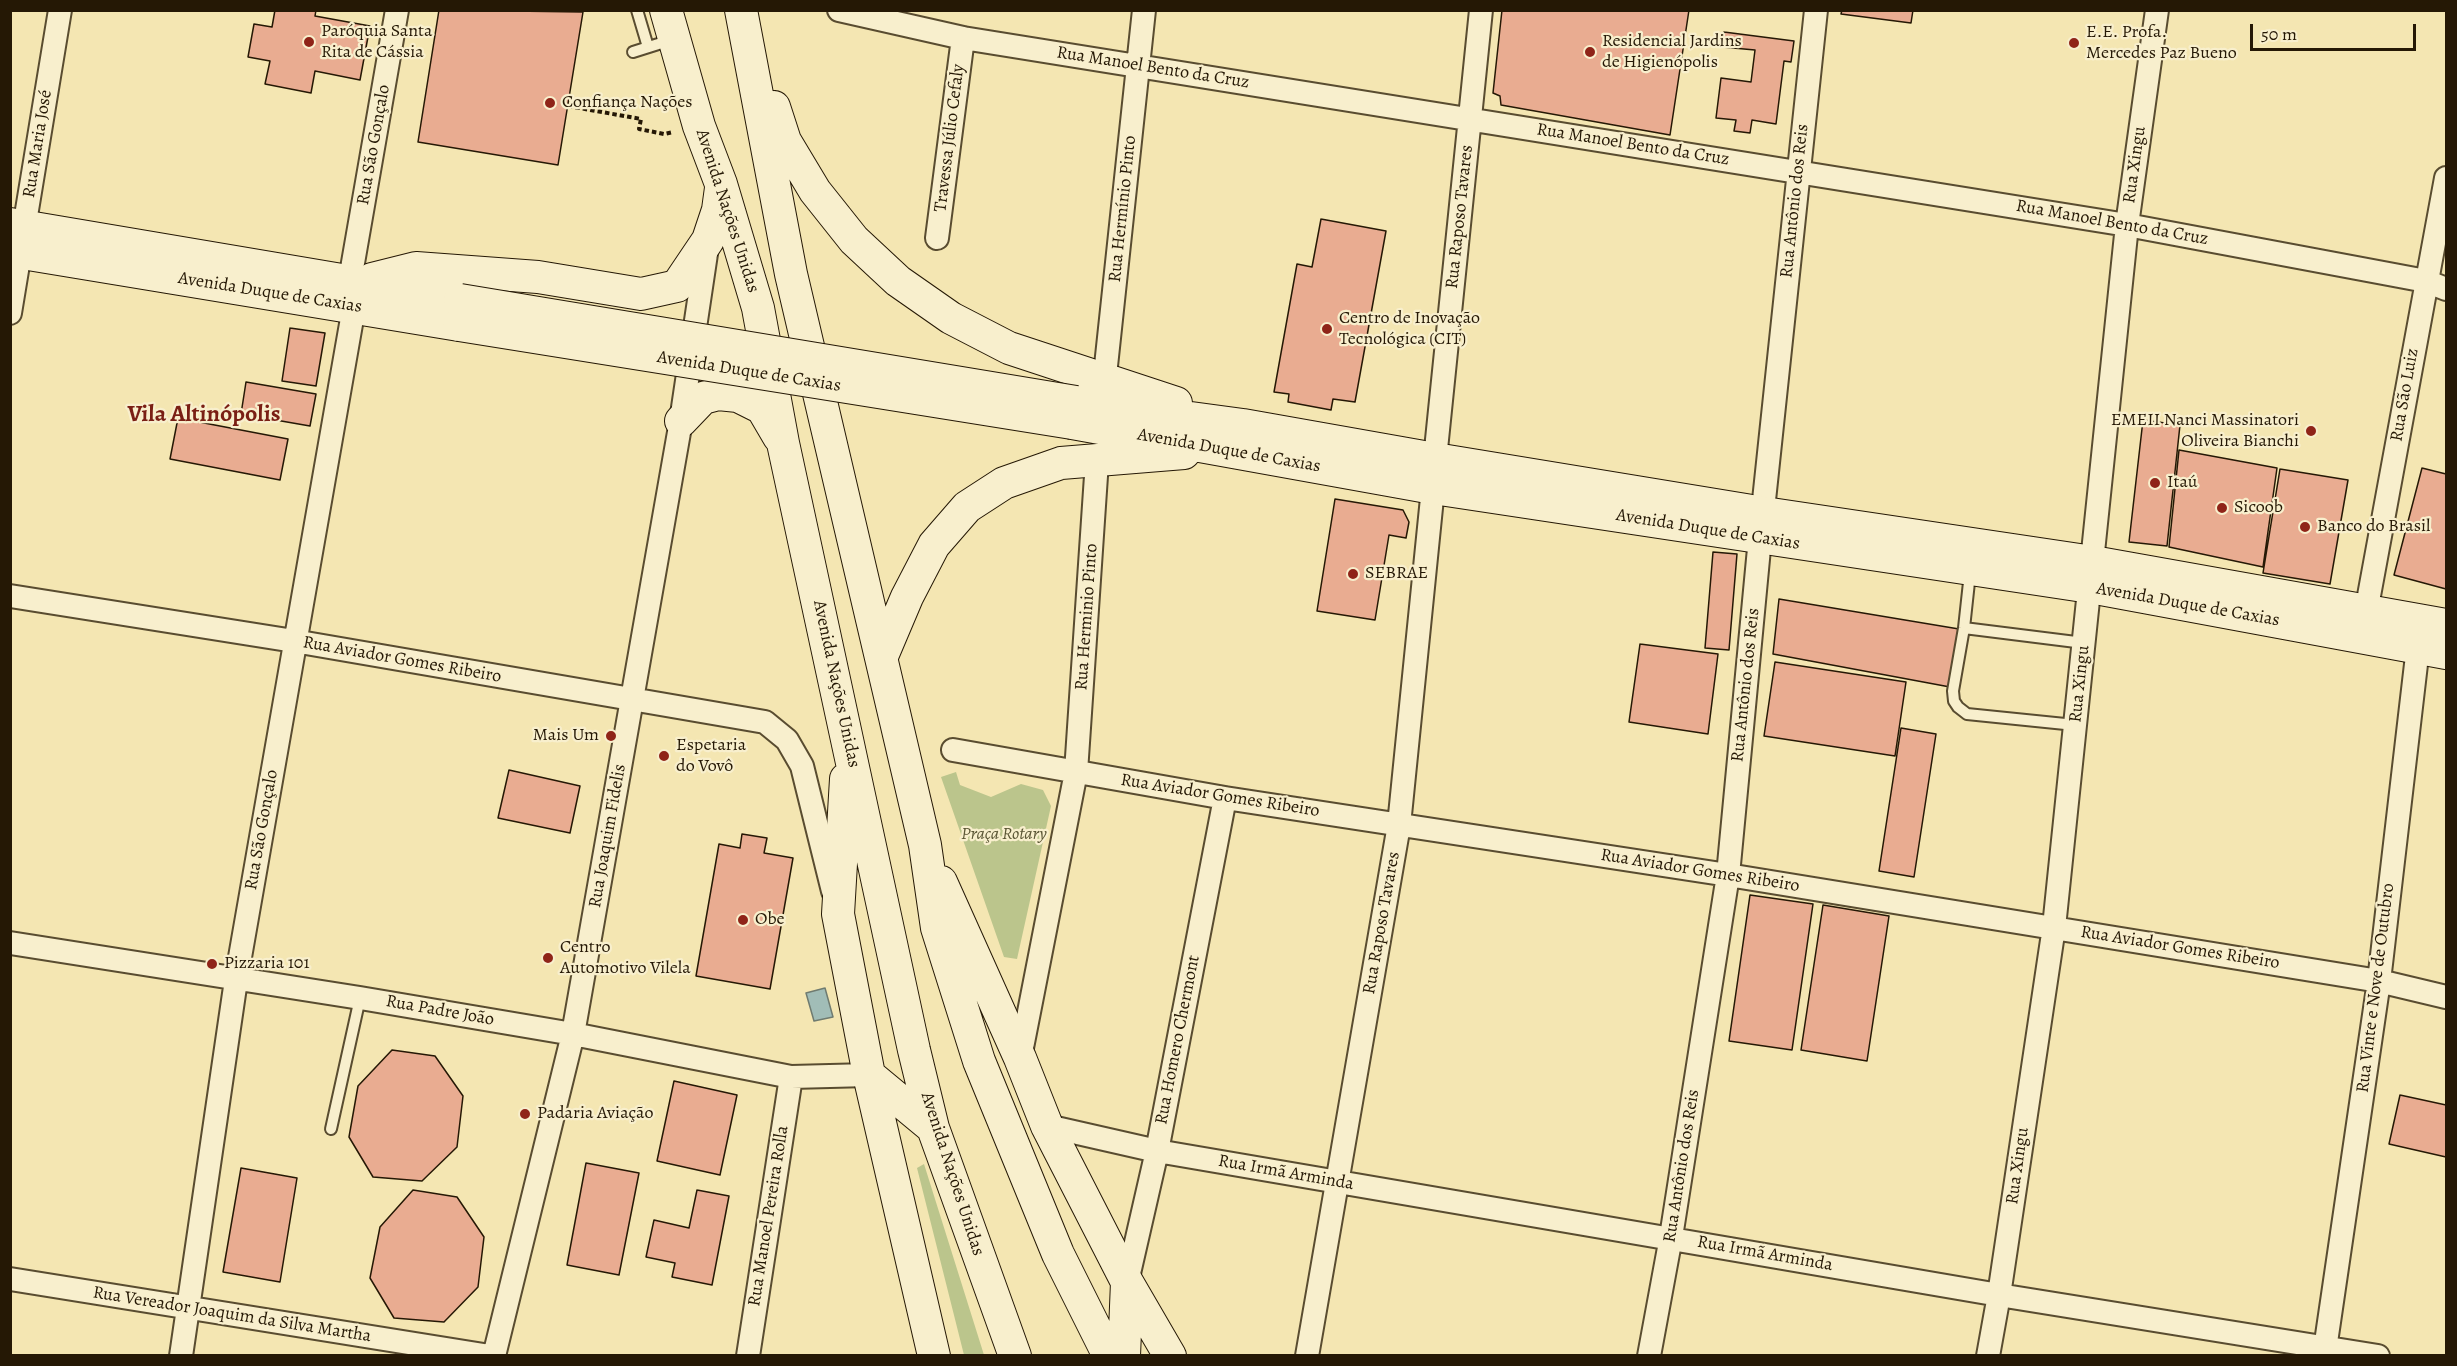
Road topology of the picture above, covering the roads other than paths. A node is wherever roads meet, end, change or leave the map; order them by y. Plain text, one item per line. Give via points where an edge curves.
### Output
1 (60, 10) edge
2 (397, 10) edge
3 (637, 10) edge
4 (741, 10) edge
5 (839, 10) edge
6 (1144, 10) edge
7 (1481, 10) edge
8 (1816, 10) edge
9 (2157, 10) edge
10 (663, 32) edge
11 (963, 38) junction
12 (633, 52) dead end
13 (1137, 65) junction
14 (753, 74) junction
15 (1470, 120) junction
16 (1798, 171) junction
17 (2446, 178) edge
18 (722, 184) junction
19 (2127, 225) junction
20 (16, 238) edge
21 (937, 238) dead end
22 (708, 240) junction
23 (2436, 285) edge
24 (355, 289) junction
25 (10, 313) edge
26 (1088, 403) junction
27 (681, 421) junction
28 (783, 443) junction
29 (1224, 449) junction
30 (1097, 461) junction
31 (1434, 473) junction
32 (1762, 526) junction
33 (1971, 570) junction
34 (2091, 574) junction
35 (10, 596) edge
36 (2366, 612) junction
37 (1964, 628) junction
38 (2434, 637) edge
39 (294, 641) junction
40 (2084, 643) junction
41 (882, 656) junction
42 (632, 698) junction
43 (2075, 725) junction
44 (848, 738) junction
45 (953, 750) dead end
46 (1076, 772) junction
47 (1225, 798) junction
48 (1399, 825) junction
49 (925, 845) junction
50 (1728, 875) junction
51 (838, 914) junction
52 (2054, 927) junction
53 (10, 943) edge
54 (237, 980) junction
55 (2379, 981) junction
56 (2446, 997) edge
57 (360, 998) junction
58 (573, 1034) junction
59 (1020, 1058) junction
60 (869, 1075) junction
61 (791, 1077) junction
62 (1047, 1126) junction
63 (933, 1128) junction
64 (331, 1129) dead end
65 (1157, 1151) junction
66 (1338, 1182) junction
67 (1671, 1238) junction
68 (10, 1279) edge
69 (1127, 1282) junction
70 (1999, 1295) junction
71 (189, 1308) junction
72 (2325, 1351) edge
73 (181, 1356) edge
74 (492, 1356) edge
75 (748, 1356) edge
76 (934, 1356) edge
77 (1015, 1356) edge
78 (1109, 1356) edge
79 (1124, 1356) edge
80 (1170, 1356) edge
81 (1307, 1356) edge
82 (1649, 1356) edge
83 (1988, 1356) edge
84 (2378, 1356) edge

1 - 20 street, Rua Maria José
2 - 24 street, Rua São Gonçalo
3 - 10 lane
4 - 14 main road
5 - 11 street, Rua Manoel Bento da Cruz
6 - 13 street, Rua Hermínio Pinto
7 - 15 street, Rua Raposo Tavares
8 - 16 street, Rua Antônio dos Reis
9 - 19 street, Rua Xingu
10 - 12 lane
10 - 18 main road, Avenida Nações Unidas
11 - 13 street, Rua Manoel Bento da Cruz
11 - 21 street, Travessa Júlio Cefaly
13 - 15 street, Rua Manoel Bento da Cruz
13 - 26 street, Rua Hermínio Pinto
14 - 26 main road via 775,108 785,141 815,191 854,240 898,282 951,318 1009,348
14 - 41 main road via 791,274
15 - 16 street, Rua Manoel Bento da Cruz
15 - 31 street, Rua Raposo Tavares
16 - 19 street, Rua Manoel Bento da Cruz
16 - 32 street, Rua Antônio dos Reis
17 - 23 street, Rua São Luiz
18 - 22 main road
18 - 28 main road, Avenida Nações Unidas via 758,308
19 - 23 street, Rua Manoel Bento da Cruz
19 - 34 street, Rua Xingu
20 - 24 main road, Avenida Duque de Caxias
20 - 25 street, Rua Maria José
22 - 24 main road via 677,286 641,294 538,277 416,268
22 - 27 street, Rua Joaquim Fidelis
23 - 36 street, Rua São Luiz
24 - 26 main road, Avenida Duque de Caxias, bridge via 460,313
24 - 39 street, Rua São Gonçalo
26 - 29 main road, Avenida Duque de Caxias
26 - 31 main road, Avenida Duque de Caxias via 1243,425
27 - 28 main road via 703,398 718,394 738,396 762,408
27 - 42 street, Rua Joaquim Fidelis
28 - 44 main road, Avenida Nações Unidas
29 - 30 main road
29 - 31 main road, Avenida Duque de Caxias
30 - 41 main road via 1061,463 1004,483 967,507 934,545
30 - 46 street, Rua Herminio Pinto
31 - 32 main road, Avenida Duque de Caxias
31 - 48 street, Rua Raposo Tavares
32 - 33 main road, Avenida Duque de Caxias
32 - 34 main road, Avenida Duque de Caxias
32 - 50 street, Rua Antônio dos Reis
33 - 34 main road, Avenida Duque de Caxias
33 - 37 lane
34 - 36 main road, Avenida Duque de Caxias
34 - 38 main road, Avenida Duque de Caxias
34 - 40 street, Rua Xingu
35 - 39 street, Rua Aviador Gomes Ribeiro
36 - 38 main road, Avenida Duque de Caxias
37 - 40 lane
37 - 43 lane via 1953,691 1958,707 1967,714
38 - 55 street, Rua Vinte e Nove de Outubro
39 - 42 street, Rua Aviador Gomes Ribeiro
39 - 54 street, Rua São Gonçalo
40 - 43 street, Rua Xingu
41 - 49 main road
42 - 51 street, Rua Aviador Gomes Ribeiro via 765,722 787,740 802,766
42 - 58 street, Rua Joaquim Fidelis
43 - 52 street, Rua Xingu
44 - 51 main road
44 - 63 main road, Avenida Nações Unidas
45 - 46 street, Rua Aviador Gomes Ribeiro
46 - 47 street, Rua Aviador Gomes Ribeiro
46 - 59 street
47 - 48 street, Rua Aviador Gomes Ribeiro
47 - 65 street, Rua Homero Chermont
48 - 50 street, Rua Aviador Gomes Ribeiro
48 - 66 street, Rua Raposo Tavares
49 - 59 main road
49 - 78 main road via 937,928 979,1061 1058,1254
50 - 52 street, Rua Aviador Gomes Ribeiro
50 - 67 street, Rua Antônio dos Reis
51 - 60 main road
52 - 55 street, Rua Aviador Gomes Ribeiro
52 - 70 street, Rua Xingu
53 - 54 street, Rua Padre João
54 - 57 street, Rua Padre João
54 - 71 street, Rua São Gonçalo
55 - 56 street, Rua Aviador Gomes Ribeiro
55 - 72 street, Rua Vinte e Nove de Outubro
57 - 58 street, Rua Padre João
57 - 64 lane
58 - 61 street, Rua Padre João
58 - 74 street, Rua Joaquim Fidelis
59 - 62 main road
60 - 61 street, Rua Padre João
60 - 63 main road
60 - 76 main road
61 - 75 street, Rua Manoel Pereira Rolla
62 - 65 street, Rua Irmã Arminda
62 - 69 main road
63 - 77 main road, Avenida Nações Unidas
65 - 66 street, Rua Irmã Arminda
65 - 69 street, Rua Homero Chermont
66 - 67 street, Rua Irmã Arminda
66 - 81 street, Rua Raposo Tavares
67 - 70 street, Rua Irmã Arminda
67 - 82 street, Rua Antônio dos Reis
68 - 71 street, Rua Vereador Joaquim da Silva Martha
69 - 79 main road
69 - 80 main road
70 - 72 street, Rua Irmã Arminda
70 - 83 street, Rua Xingu
71 - 73 street, Rua São Gonçalo
71 - 74 street, Rua Vereador Joaquim da Silva Martha
72 - 84 street, Rua Irmã Arminda

